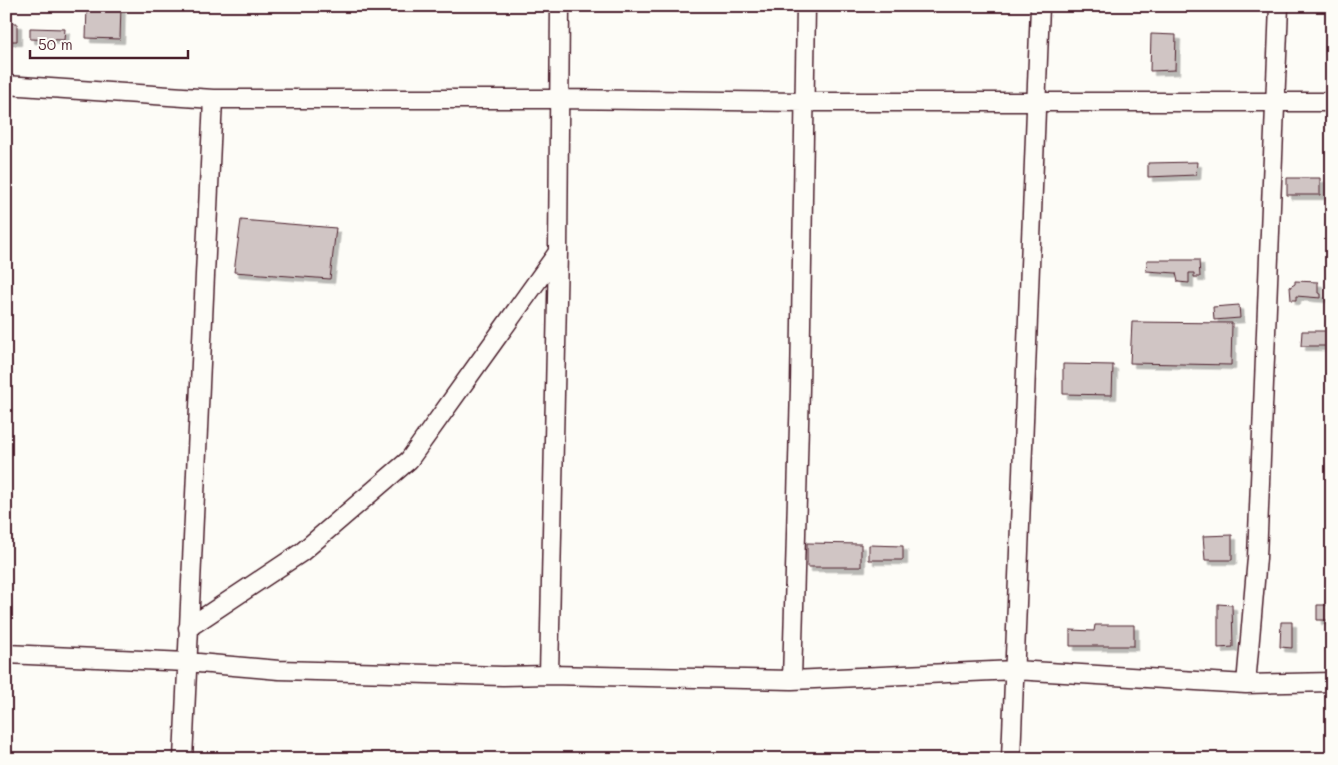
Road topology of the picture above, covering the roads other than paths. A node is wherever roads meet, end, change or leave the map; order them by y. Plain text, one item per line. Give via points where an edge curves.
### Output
1 (560, 6) edge
2 (806, 6) edge
3 (1040, 6) edge
4 (1279, 6) edge
5 (6, 85) edge
6 (213, 98) junction
7 (558, 99) junction
8 (804, 102) junction
9 (1036, 102) junction
10 (1274, 102) junction
11 (1332, 102) edge
12 (558, 252) junction
13 (188, 628) junction
14 (6, 654) edge
15 (187, 662) junction
16 (1015, 670) junction
17 (549, 676) junction
18 (792, 680) junction
19 (1332, 682) edge
20 (1246, 684) junction
21 (183, 759) edge
22 (1011, 759) edge

1 - 7 street
2 - 8 street
3 - 9 street
4 - 10 street
5 - 6 street
6 - 7 street
6 - 13 street
7 - 8 street
7 - 12 street
8 - 9 street
8 - 18 street
9 - 10 street
9 - 16 street
10 - 11 street
10 - 20 street via 1257,558
12 - 13 street via 409,460 302,552
12 - 17 street
13 - 15 street
14 - 15 street
15 - 17 street via 279,670
15 - 21 street
16 - 18 street
16 - 20 street
16 - 22 street
17 - 18 street
19 - 20 street

